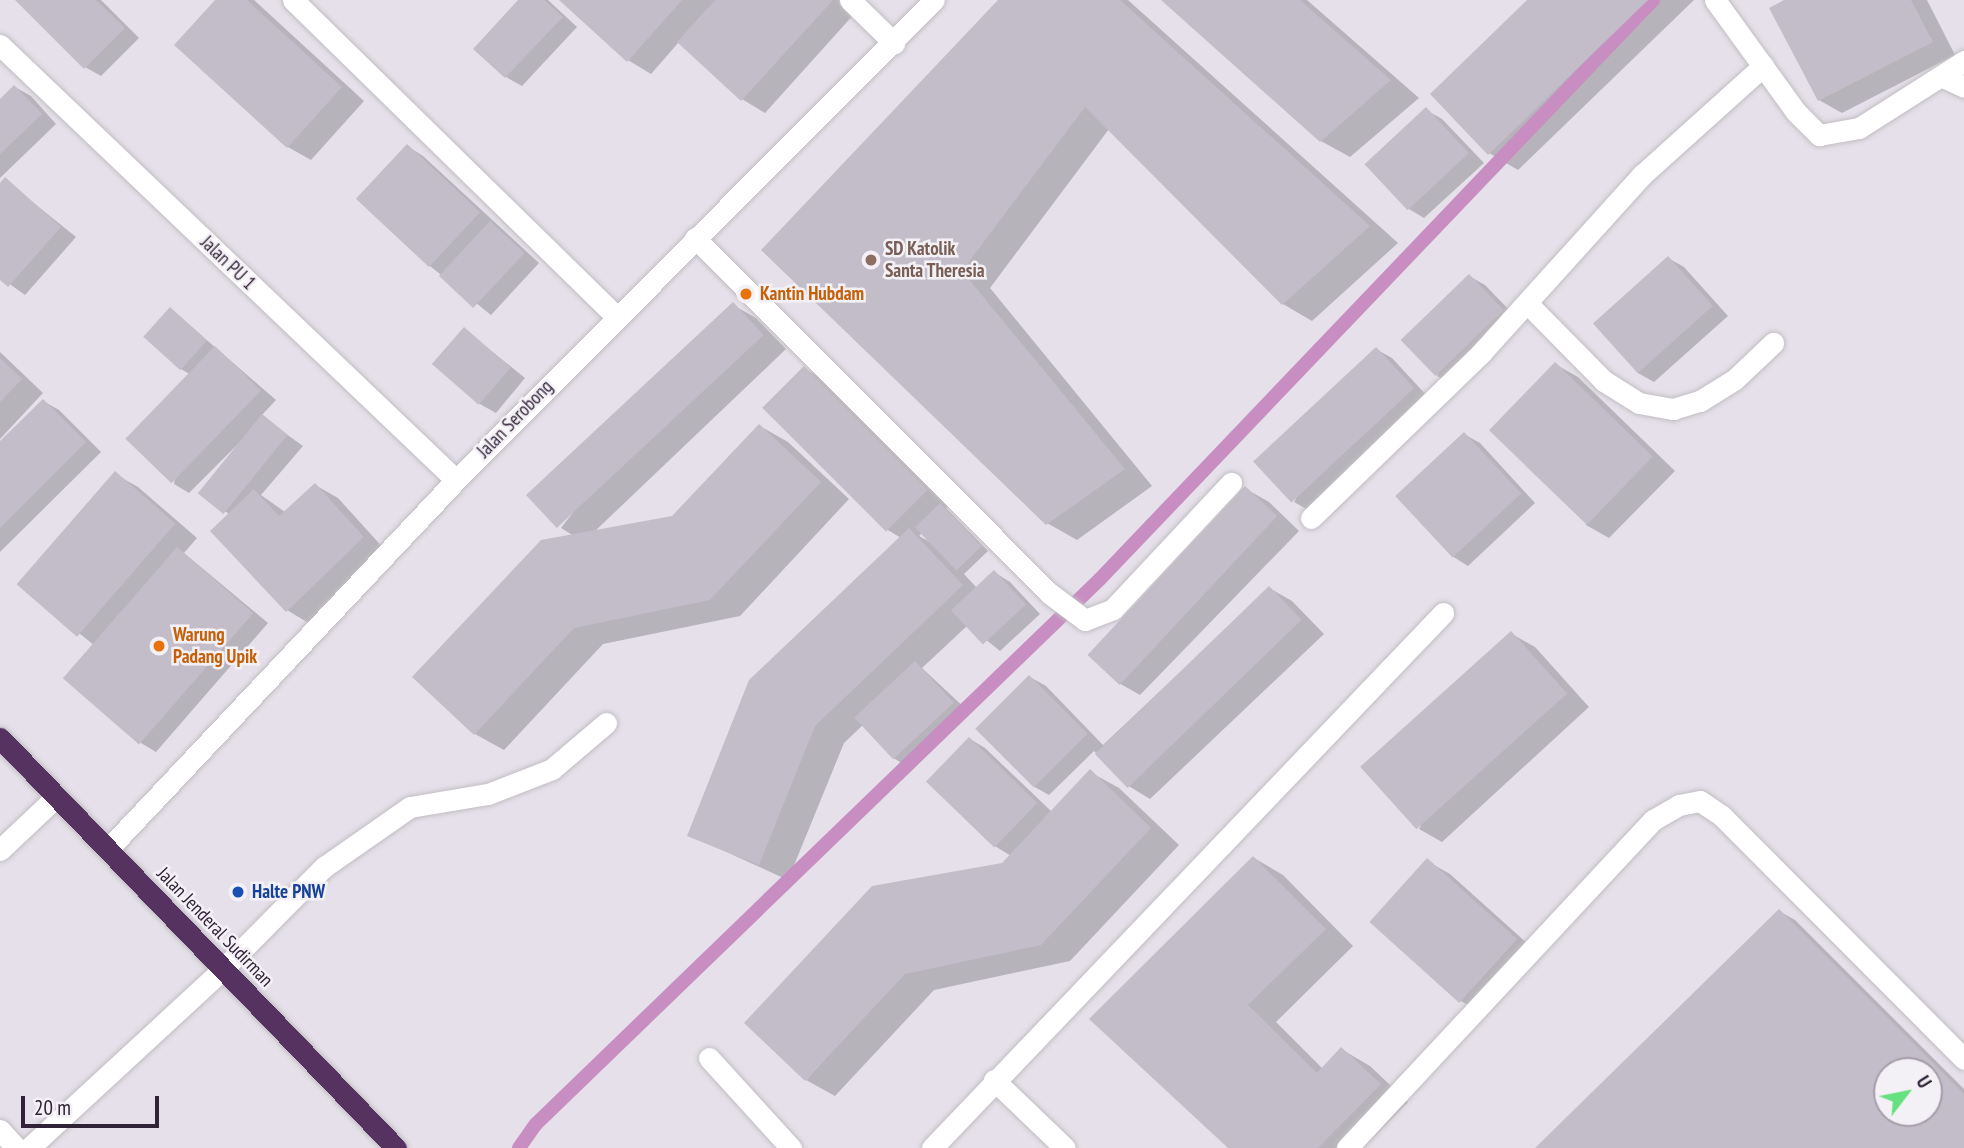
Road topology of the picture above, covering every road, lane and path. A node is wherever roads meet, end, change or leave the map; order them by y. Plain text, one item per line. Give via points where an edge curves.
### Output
1 (293, 0) edge
2 (850, 0) edge
3 (934, 0) edge
4 (1715, 0) edge
5 (894, 43) junction
6 (0, 45) edge
7 (1964, 61) edge
8 (1763, 66) junction
9 (1943, 78) junction
10 (1964, 87) edge
11 (695, 238) junction
12 (1527, 303) junction
13 (616, 316) junction
14 (1773, 342) dead end
15 (456, 480) junction
16 (1231, 483) dead end
17 (1311, 518) dead end
18 (1443, 613) dead end
19 (606, 723) dead end
20 (0, 738) edge
21 (56, 797) junction
22 (108, 849) junction
23 (0, 850) edge
24 (223, 969) junction
25 (709, 1058) dead end
26 (1964, 1059) edge
27 (994, 1080) junction
28 (0, 1130) edge
29 (16, 1148) edge
30 (29, 1148) edge
31 (396, 1148) edge
32 (791, 1148) edge
33 (932, 1148) edge
34 (1065, 1148) edge
35 (1347, 1148) edge

1 - 13 street
2 - 5 street
3 - 5 street, Jalan Serobong
4 - 8 street
5 - 11 street, Jalan Serobong
6 - 15 street, Jalan PU 1
7 - 9 street
8 - 9 street via 1819,135 1859,128
8 - 12 street via 1642,175
9 - 10 street
11 - 13 street, Jalan Serobong
11 - 16 street via 1049,593 1084,620 1113,609
12 - 14 street via 1604,381 1639,403 1673,409 1700,401 1734,380
12 - 17 street
13 - 15 street, Jalan Serobong
15 - 22 street, Jalan Serobong
18 - 27 street
19 - 24 street via 552,769 488,794 410,807 324,867
20 - 21 highway, Jalan Jenderal Sudirman
21 - 22 highway, Jalan Jenderal Sudirman
21 - 23 street
22 - 24 highway, Jalan Jenderal Sudirman
24 - 30 street
24 - 31 highway, Jalan Jenderal Sudirman
25 - 32 street
26 - 35 street via 1722,816 1700,801 1679,805 1653,820
27 - 33 street
27 - 34 street
28 - 29 street

